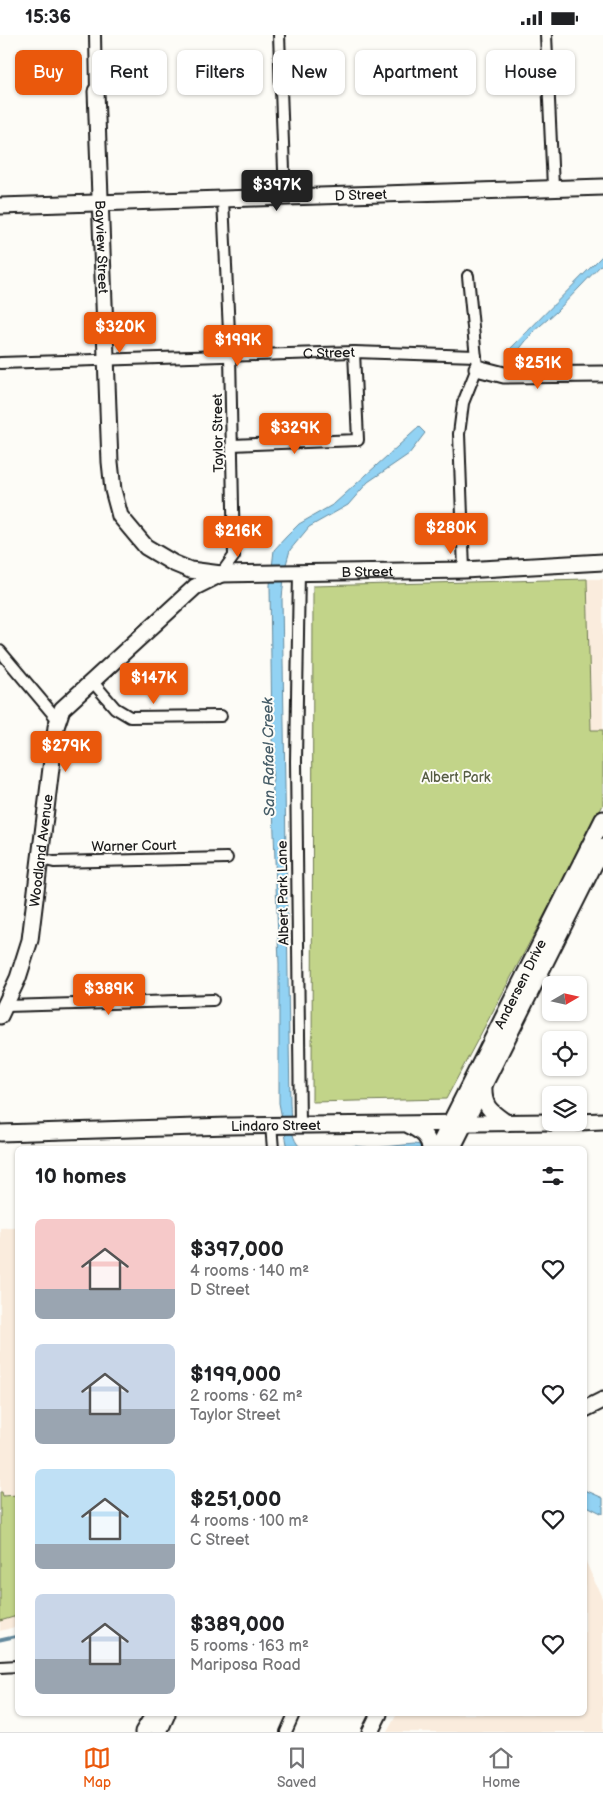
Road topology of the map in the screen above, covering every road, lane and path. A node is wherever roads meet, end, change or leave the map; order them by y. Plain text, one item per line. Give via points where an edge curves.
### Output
1 (95, 35) edge
2 (279, 35) edge
3 (546, 35) edge
4 (95, 50) edge
5 (96, 95) edge
6 (553, 187) junction
7 (603, 187) edge
8 (285, 197) junction
9 (223, 199) junction
10 (101, 203) junction
11 (0, 206) edge
12 (468, 276) dead end
13 (354, 352) junction
14 (230, 355) junction
15 (106, 360) junction
16 (477, 362) junction
17 (0, 363) edge
18 (603, 374) edge
19 (232, 445) junction
20 (603, 562) edge
21 (464, 569) junction
22 (299, 571) junction
23 (221, 574) junction
24 (0, 651) edge
25 (5, 664) edge
26 (92, 681) junction
27 (221, 716) dead end
28 (58, 720) junction
29 (603, 819) edge
30 (603, 847) edge
31 (227, 858) dead end
32 (41, 859) junction
33 (213, 1000) dead end
34 (3, 1011) edge
35 (484, 1086) junction
36 (587, 1121) edge
37 (603, 1121) edge
38 (542, 1122) edge
39 (465, 1123) junction
40 (507, 1123) junction
41 (450, 1124) junction
42 (275, 1125) junction
43 (298, 1125) junction
44 (409, 1125) junction
45 (0, 1133) edge
46 (441, 1145) edge
47 (273, 1146) edge
48 (603, 1400) edge
49 (587, 1408) edge
50 (15, 1666) edge
51 (0, 1667) edge
52 (153, 1716) edge
53 (166, 1716) edge
54 (293, 1716) edge
55 (378, 1716) edge
56 (143, 1732) edge
57 (159, 1732) edge
58 (286, 1732) edge
59 (370, 1732) edge

1 - 4 street, Bayview Street
2 - 8 street
3 - 6 street
5 - 10 street, Bayview Street
6 - 7 street, D Street
6 - 8 street, D Street
8 - 9 street, D Street
9 - 10 street, D Street
9 - 14 street, Taylor Street
10 - 11 street, D Street
10 - 15 street, Bayview Street
12 - 16 street
13 - 14 street, C Street
13 - 16 street, C Street
13 - 19 street via 358,440
14 - 15 street, C Street
14 - 19 street, Taylor Street
15 - 17 street, C Street
15 - 23 street, Bayview Street via 110,462 120,516 149,550 190,570
16 - 18 street, C Street via 504,375
16 - 21 street via 462,403 459,434
19 - 23 street, Taylor Street via 234,556
20 - 21 street, B Street
21 - 22 street, B Street
22 - 23 street, B Street
22 - 43 street, Albert Park Lane via 296,761
23 - 26 street, Woodland Avenue via 195,587
24 - 25 street
25 - 28 street
26 - 27 street via 115,708 130,717
26 - 28 street, Woodland Avenue via 64,705
28 - 32 street, Woodland Avenue
29 - 41 street, Andersen Drive
30 - 35 street, Andersen Drive
31 - 32 street, Warner Court via 54,862
32 - 34 street, Woodland Avenue via 30,940
33 - 34 street
35 - 39 street, Andersen Drive
35 - 40 street via 486,1105
36 - 37 street
38 - 40 street, Lindaro Street
39 - 40 street, Lindaro Street
39 - 41 street, Lindaro Street
39 - 46 street, Andersen Drive
41 - 44 street, Lindaro Street
41 - 46 street, Andersen Drive
42 - 43 street, Lindaro Street
42 - 45 street, Lindaro Street
42 - 47 street
43 - 44 street, Lindaro Street
44 - 46 street
48 - 49 street
50 - 51 street
52 - 56 street
53 - 57 street
54 - 58 street
55 - 59 street

